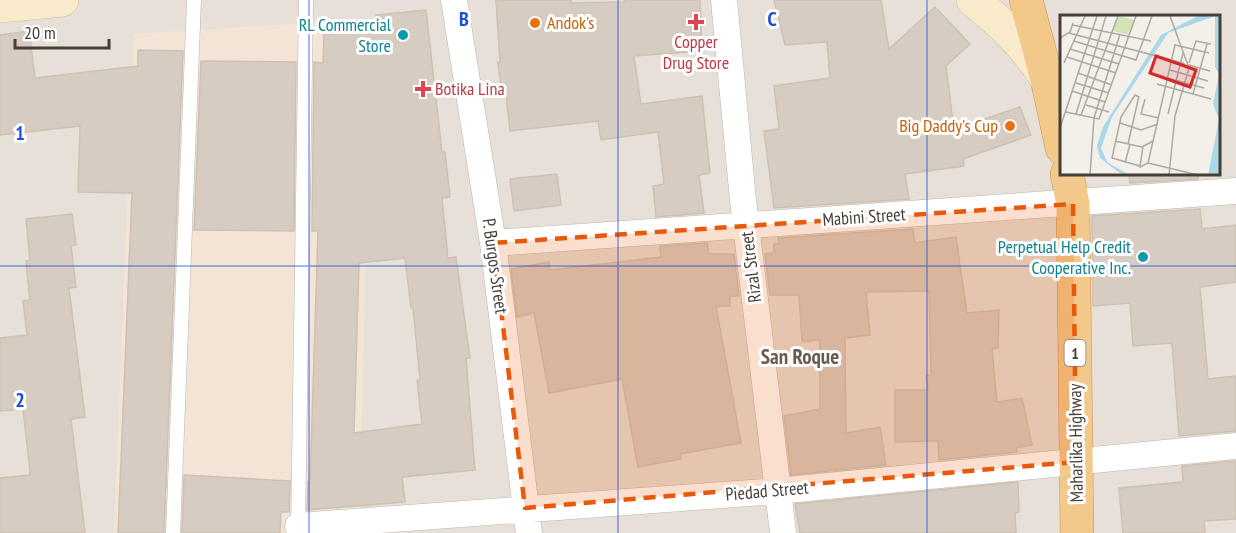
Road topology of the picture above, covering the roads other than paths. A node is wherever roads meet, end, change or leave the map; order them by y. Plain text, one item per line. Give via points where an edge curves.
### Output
1 (62, 0) edge
2 (194, 0) edge
3 (306, 0) edge
4 (454, 0) edge
5 (724, 0) edge
6 (973, 0) edge
7 (1026, 0) edge
8 (0, 6) edge
9 (1047, 80) junction
10 (1060, 139) edge
11 (1070, 189) edge
12 (1236, 191) edge
13 (746, 225) junction
14 (493, 243) junction
15 (1236, 446) edge
16 (1076, 462) junction
17 (777, 490) junction
18 (527, 521) edge
19 (298, 529) edge
20 (173, 533) edge
21 (783, 533) edge
22 (1077, 533) edge

1 - 8 main road
2 - 20 lane
3 - 19 lane
4 - 14 street, P. Burgos Street
5 - 13 street, Rizal Street
6 - 9 main road via 1009,29
7 - 9 highway
9 - 10 highway
11 - 12 street, Mabini Street
11 - 13 street, Mabini Street
11 - 16 highway, Maharlika Highway / 1
13 - 14 street, Mabini Street
13 - 17 street, Rizal Street
14 - 18 street, P. Burgos Street
15 - 16 street, Piedad Street
16 - 17 street, Piedad Street
16 - 22 highway, Maharlika Highway / 1
17 - 18 street, Piedad Street
17 - 21 street, Rizal Street
18 - 19 street, Piedad Street

